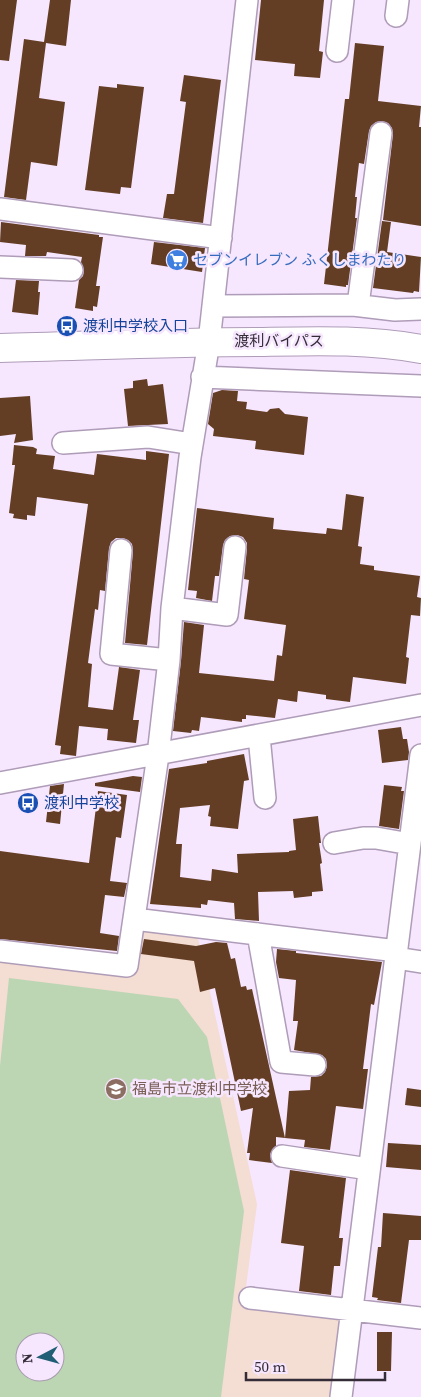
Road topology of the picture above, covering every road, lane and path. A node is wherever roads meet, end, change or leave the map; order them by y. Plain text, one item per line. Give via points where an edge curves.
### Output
1 (247, 0) edge
2 (343, 0) edge
3 (337, 51) dead end
4 (381, 133) dead end
5 (0, 209) edge
6 (220, 238) junction
7 (0, 267) edge
8 (72, 270) dead end
9 (358, 305) junction
10 (213, 306) junction
11 (421, 308) edge
12 (209, 342) junction
13 (136, 344) junction
14 (0, 348) edge
15 (421, 349) edge
16 (0, 358) edge
17 (202, 376) junction
18 (421, 386) edge
19 (63, 443) dead end
20 (192, 444) junction
21 (236, 547) dead end
22 (121, 550) dead end
23 (172, 608) junction
24 (169, 660) junction
25 (421, 706) edge
26 (259, 736) junction
27 (158, 755) junction
28 (421, 755) edge
29 (0, 783) edge
30 (265, 798) dead end
31 (334, 843) dead end
32 (410, 844) junction
33 (134, 919) junction
34 (258, 934) junction
35 (0, 951) edge
36 (396, 954) junction
37 (421, 962) edge
38 (315, 1065) dead end
39 (282, 1156) dead end
40 (369, 1170) junction
41 (250, 1298) dead end
42 (351, 1310) junction
43 (421, 1318) edge
44 (341, 1397) edge

1 - 6 street
2 - 3 street
4 - 9 street
5 - 6 street
6 - 10 street
7 - 8 street
9 - 10 street
9 - 11 street via 395,310
10 - 12 street
12 - 13 highway, 渡利バイパス
12 - 15 highway, 渡利バイパス via 355,341
12 - 17 street
13 - 14 highway, 渡利バイパス
13 - 16 highway, 渡利バイパス
17 - 18 street
17 - 20 street
19 - 20 street via 148,437
20 - 23 street
21 - 23 street via 227,615
22 - 24 street via 111,654
23 - 24 street
24 - 27 street
25 - 26 street
26 - 27 street
26 - 30 street
27 - 29 street
27 - 33 street
28 - 32 street
31 - 32 street via 376,838
32 - 36 street
33 - 34 street
33 - 35 street via 128,966
34 - 36 street
34 - 38 street via 281,1062
36 - 37 street
36 - 40 street
39 - 40 street
40 - 42 street
41 - 42 street
42 - 43 street
42 - 44 street

